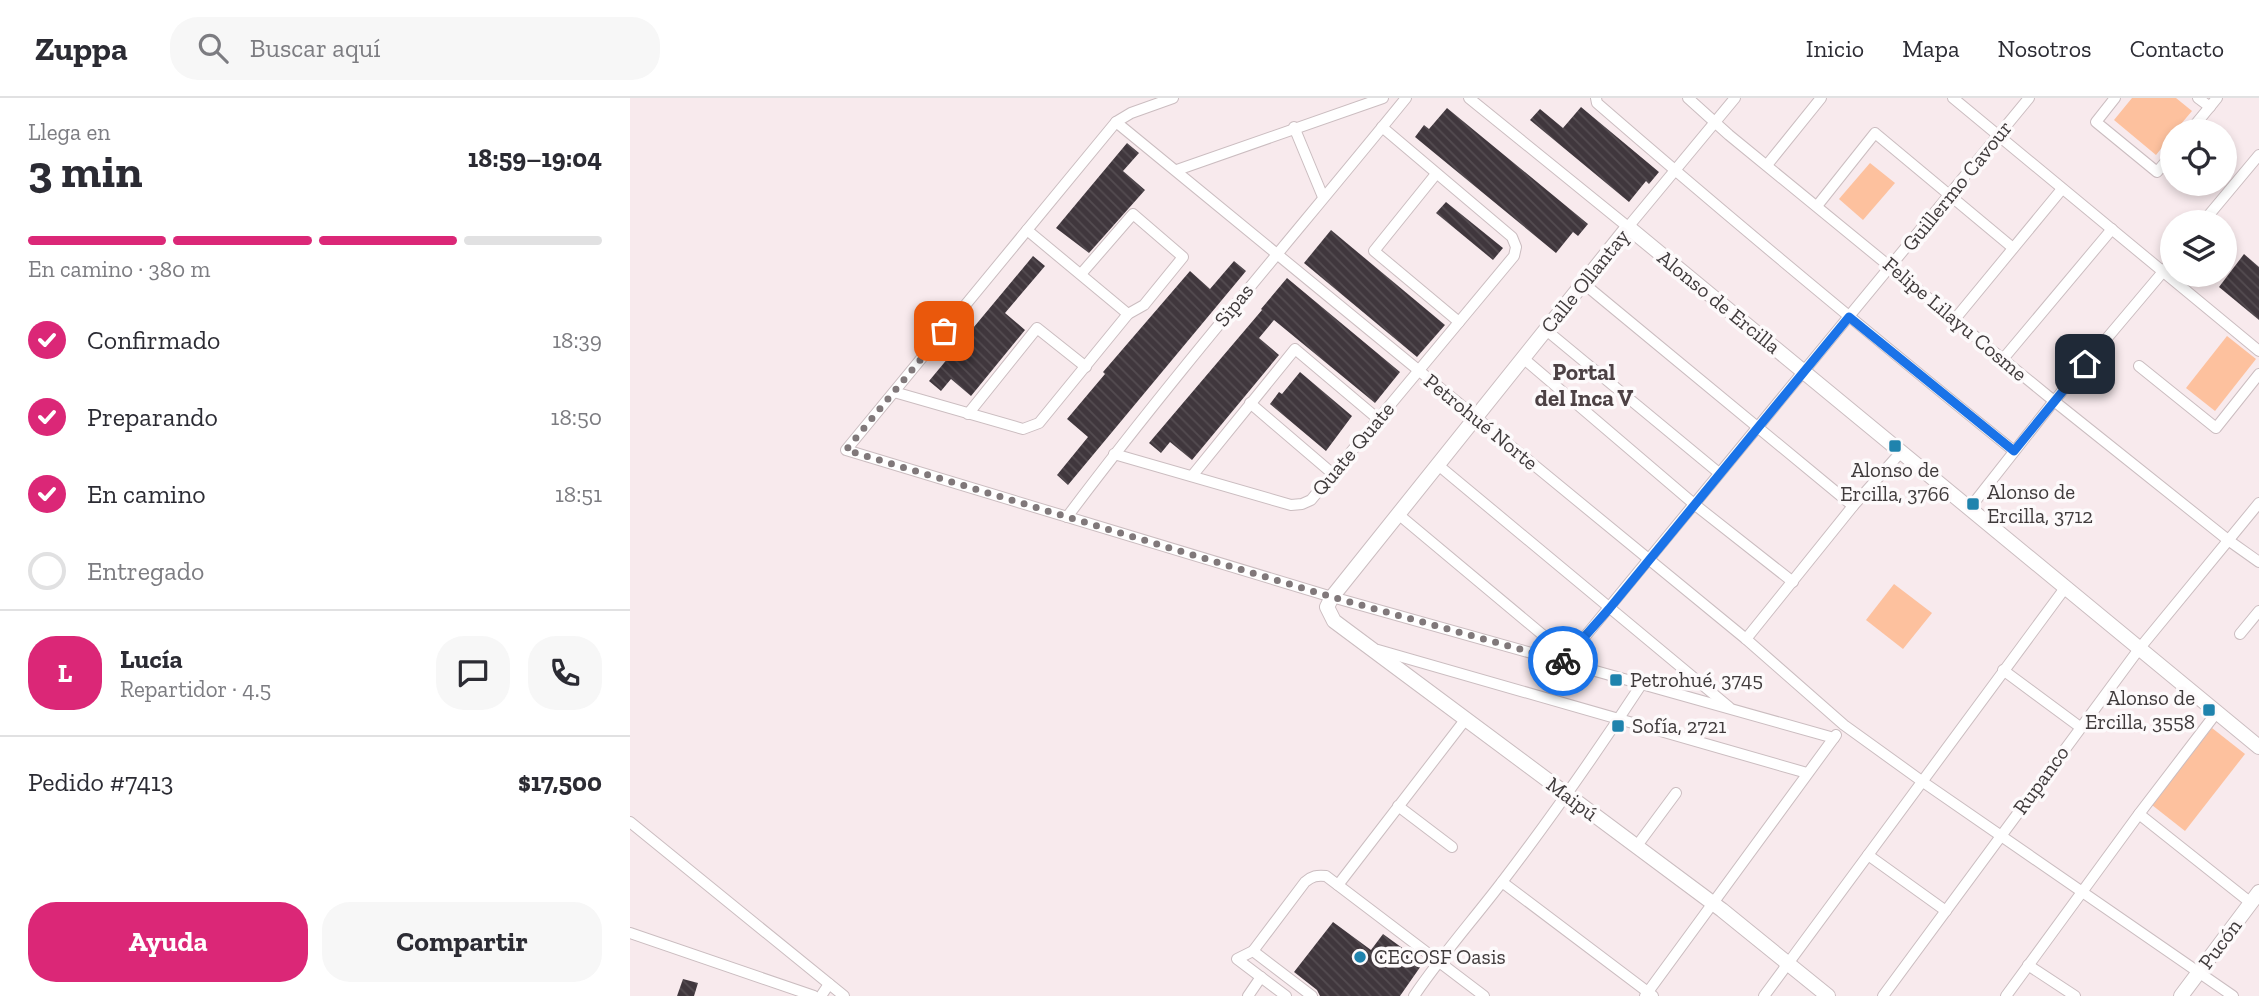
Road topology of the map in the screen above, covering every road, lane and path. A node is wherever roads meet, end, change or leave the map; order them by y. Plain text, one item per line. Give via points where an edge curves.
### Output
1 (1173, 98) edge
2 (1382, 98) edge
3 (1406, 98) edge
4 (1469, 98) edge
5 (1596, 98) edge
6 (1688, 98) edge
7 (1735, 98) edge
8 (1821, 98) edge
9 (1953, 98) edge
10 (2029, 98) edge
11 (2115, 98) edge
12 (2198, 98) edge
13 (2213, 103) edge
14 (2200, 119) edge
15 (1116, 122) junction
16 (1715, 123) junction
17 (1294, 127) junction
18 (1382, 127) junction
19 (1997, 135) junction
20 (2259, 155) edge
21 (1767, 164) junction
22 (2160, 168) edge
23 (1177, 170) junction
24 (1675, 171) junction
25 (1436, 174) junction
26 (2062, 189) junction
27 (1949, 194) junction
28 (1322, 197) junction
29 (1817, 206) junction
30 (2213, 210) edge
31 (1628, 227) junction
32 (2112, 229) junction
33 (1027, 230) junction
34 (2013, 248) junction
35 (1276, 253) junction
36 (1891, 266) junction
37 (2160, 270) edge
38 (1081, 274) junction
39 (2160, 274) edge
40 (1583, 283) junction
41 (2180, 287) edge
42 (1128, 314) junction
43 (1849, 317) junction
44 (1955, 319) junction
45 (1459, 322) junction
46 (1545, 330) junction
47 (2259, 351) edge
48 (1523, 358) junction
49 (2003, 359) junction
50 (2139, 366) dead end
51 (1086, 367) junction
52 (1420, 371) junction
53 (1804, 372) junction
54 (2259, 374) edge
55 (894, 392) junction
56 (2054, 401) junction
57 (1250, 403) junction
58 (968, 415) junction
59 (1476, 417) junction
60 (1378, 419) junction
61 (1757, 427) junction
62 (2014, 451) junction
63 (1901, 452) junction
64 (1114, 454) junction
65 (1438, 465) junction
66 (1719, 473) junction
67 (1333, 474) junction
68 (1192, 477) junction
69 (2259, 503) edge
70 (1694, 504) junction
71 (1853, 506) junction
72 (1969, 509) junction
73 (1398, 514) junction
74 (1067, 517) junction
75 (2228, 540) junction
76 (1648, 560) junction
77 (2259, 562) edge
78 (1793, 582) junction
79 (2065, 588) junction
80 (1332, 597) junction
81 (1609, 609) junction
82 (2259, 611) edge
83 (2240, 634) dead end
84 (1746, 639) junction
85 (1372, 648) junction
86 (2139, 649) junction
87 (1566, 659) junction
88 (2003, 670) junction
89 (1641, 685) junction
90 (1733, 710) junction
91 (2217, 712) junction
92 (1465, 720) junction
93 (1618, 720) junction
94 (1844, 724) junction
95 (2080, 727) junction
96 (1834, 738) junction
97 (2259, 747) edge
98 (1807, 773) junction
99 (1923, 782) junction
100 (1676, 793) dead end
101 (1567, 796) junction
102 (1398, 806) junction
103 (2139, 814) junction
104 (630, 822) edge
105 (2001, 835) junction
106 (1636, 847) junction
107 (1452, 848) dead end
108 (1868, 855) junction
109 (1502, 882) junction
110 (1338, 885) junction
111 (2082, 892) junction
112 (2255, 897) edge
113 (1713, 904) junction
114 (1946, 911) junction
115 (630, 933) edge
116 (1253, 951) junction
117 (1438, 961) junction
118 (1788, 964) junction
119 (2028, 965) junction
120 (2199, 972) junction
121 (1261, 977) junction
122 (829, 984) junction
123 (1648, 995) edge
124 (814, 996) edge
125 (821, 996) edge
126 (844, 996) edge
127 (1248, 996) edge
128 (1286, 996) edge
129 (1311, 996) edge
130 (1414, 996) edge
131 (1484, 996) edge
132 (1764, 996) edge
133 (1828, 996) edge
134 (1883, 996) edge
135 (2006, 996) edge
136 (2075, 996) edge
137 (2181, 996) edge
138 (2233, 996) edge

1 - 15 street
2 - 17 street
3 - 18 street, Sipas
4 - 31 street, Alonso de Ercilla
5 - 24 street
6 - 16 street, Felipe Lilayu Cosme
7 - 16 street, Calle Ollantay
8 - 21 street
9 - 19 street
10 - 19 street, Guillermo Cavour
11 - 22 street via 2096,122 2157,172
12 - 13 street
13 - 14 street
15 - 23 street, Petrohué Norte
15 - 33 street
16 - 21 street, Felipe Lilayu Cosme
16 - 24 street, Calle Ollantay
17 - 23 street
17 - 28 street
18 - 25 street
18 - 28 street, Sipas
19 - 26 street
19 - 27 street, Guillermo Cavour
20 - 30 street
21 - 29 street, Felipe Lilayu Cosme
23 - 35 street, Petrohué Norte
24 - 31 street, Calle Ollantay
24 - 43 street
25 - 45 street, Quate Quate via 1512,237 1516,247 1514,256
25 - 45 street via 1374,251
26 - 32 street
26 - 34 street
27 - 29 street via 1875,133
27 - 34 street
27 - 36 street, Guillermo Cavour
28 - 35 street, Sipas
29 - 36 street, Felipe Lilayu Cosme
31 - 40 street, Calle Ollantay
31 - 53 street, Alonso de Ercilla
32 - 37 street
32 - 49 street
33 - 38 street
33 - 55 street
34 - 44 street
35 - 52 street, Petrohué Norte
35 - 64 street, Sipas
36 - 43 street, Guillermo Cavour
36 - 44 street, Felipe Lilayu Cosme
38 - 42 street
38 - 42 street via 1133,214 1183,257 1144,305
39 - 56 street
40 - 46 street, Calle Ollantay
40 - 61 street
41 - 47 street
42 - 51 street
43 - 53 street, Guillermo Cavour
43 - 62 street
44 - 49 street, Felipe Lilayu Cosme
45 - 52 street, Quate Quate
46 - 48 street, Calle Ollantay
46 - 66 street
48 - 59 street, Calle Ollantay
48 - 70 street
49 - 56 street, Felipe Lilayu Cosme
50 - 54 street via 2216,428
51 - 58 street via 1031,428
51 - 58 street via 1037,328
52 - 59 street, Petrohué Norte
52 - 60 street, Quate Quate
53 - 61 street, Guillermo Cavour
53 - 63 street, Alonso de Ercilla
55 - 58 street
55 - 74 street via 846,450
56 - 62 street
56 - 75 street, Felipe Lilayu Cosme
57 - 60 street via 1295,349
57 - 67 street
57 - 68 street
59 - 65 street, Calle Ollantay
59 - 76 street, Petrohué Norte
60 - 67 street, Quate Quate
61 - 66 street, Guillermo Cavour
61 - 71 street
62 - 72 street
63 - 71 street
63 - 72 street, Alonso de Ercilla
64 - 68 street, Quate Quate
64 - 74 street, Sipas
65 - 73 street, Calle Ollantay
65 - 81 street
66 - 70 street, Guillermo Cavour
67 - 68 street, Quate Quate via 1311,500 1290,505
69 - 75 street, Rupanco
70 - 76 street, Guillermo Cavour
70 - 78 street
71 - 78 street
72 - 79 street, Alonso de Ercilla
73 - 80 street, Calle Ollantay
73 - 87 street
74 - 80 street
75 - 77 street, Felipe Lilayu Cosme
75 - 86 street, Rupanco
76 - 81 street, Guillermo Cavour
76 - 84 street, Petrohué Norte
78 - 84 street
79 - 86 street, Alonso de Ercilla
79 - 88 street
80 - 85 street, Maipú via 1327,607 1334,621
80 - 87 street
81 - 87 street, Guillermo Cavour
81 - 90 street
82 - 83 street
84 - 94 street, Petrohué Norte
85 - 92 street, Maipú
85 - 93 street
86 - 91 street, Alonso de Ercilla
86 - 95 street, Rupanco
87 - 89 street
88 - 95 street
88 - 99 street
89 - 90 street
89 - 93 street
90 - 96 street
91 - 97 street, Alonso de Ercilla
91 - 103 street
92 - 101 street, Maipú
92 - 102 street
93 - 98 street
93 - 101 street
94 - 96 street
94 - 99 street, Petrohué Norte
95 - 105 street, Rupanco
96 - 98 street
98 - 113 street
99 - 105 street, Petrohué Norte
99 - 108 street
100 - 106 street
101 - 106 street, Maipú
101 - 109 street
102 - 107 street
102 - 110 street
103 - 111 street
103 - 112 street
104 - 122 street
105 - 111 street, Petrohué Norte
105 - 114 street, Rupanco
106 - 113 street, Maipú
108 - 114 street
108 - 118 street
109 - 117 street
109 - 123 street
110 - 116 street via 1326,876 1311,877
110 - 117 street
111 - 119 street
111 - 120 street, Petrohué Norte
112 - 120 street, Pucón
113 - 118 street, Maipú
113 - 123 street
114 - 134 street, Rupanco
115 - 124 street
116 - 121 street via 1237,959
116 - 129 street
117 - 130 street
117 - 131 street
118 - 132 street
118 - 133 street, Maipú
119 - 135 street
119 - 136 street
120 - 137 street, Pucón
120 - 138 street, Petrohué Norte
121 - 127 street
121 - 128 street
122 - 125 street
122 - 126 street

